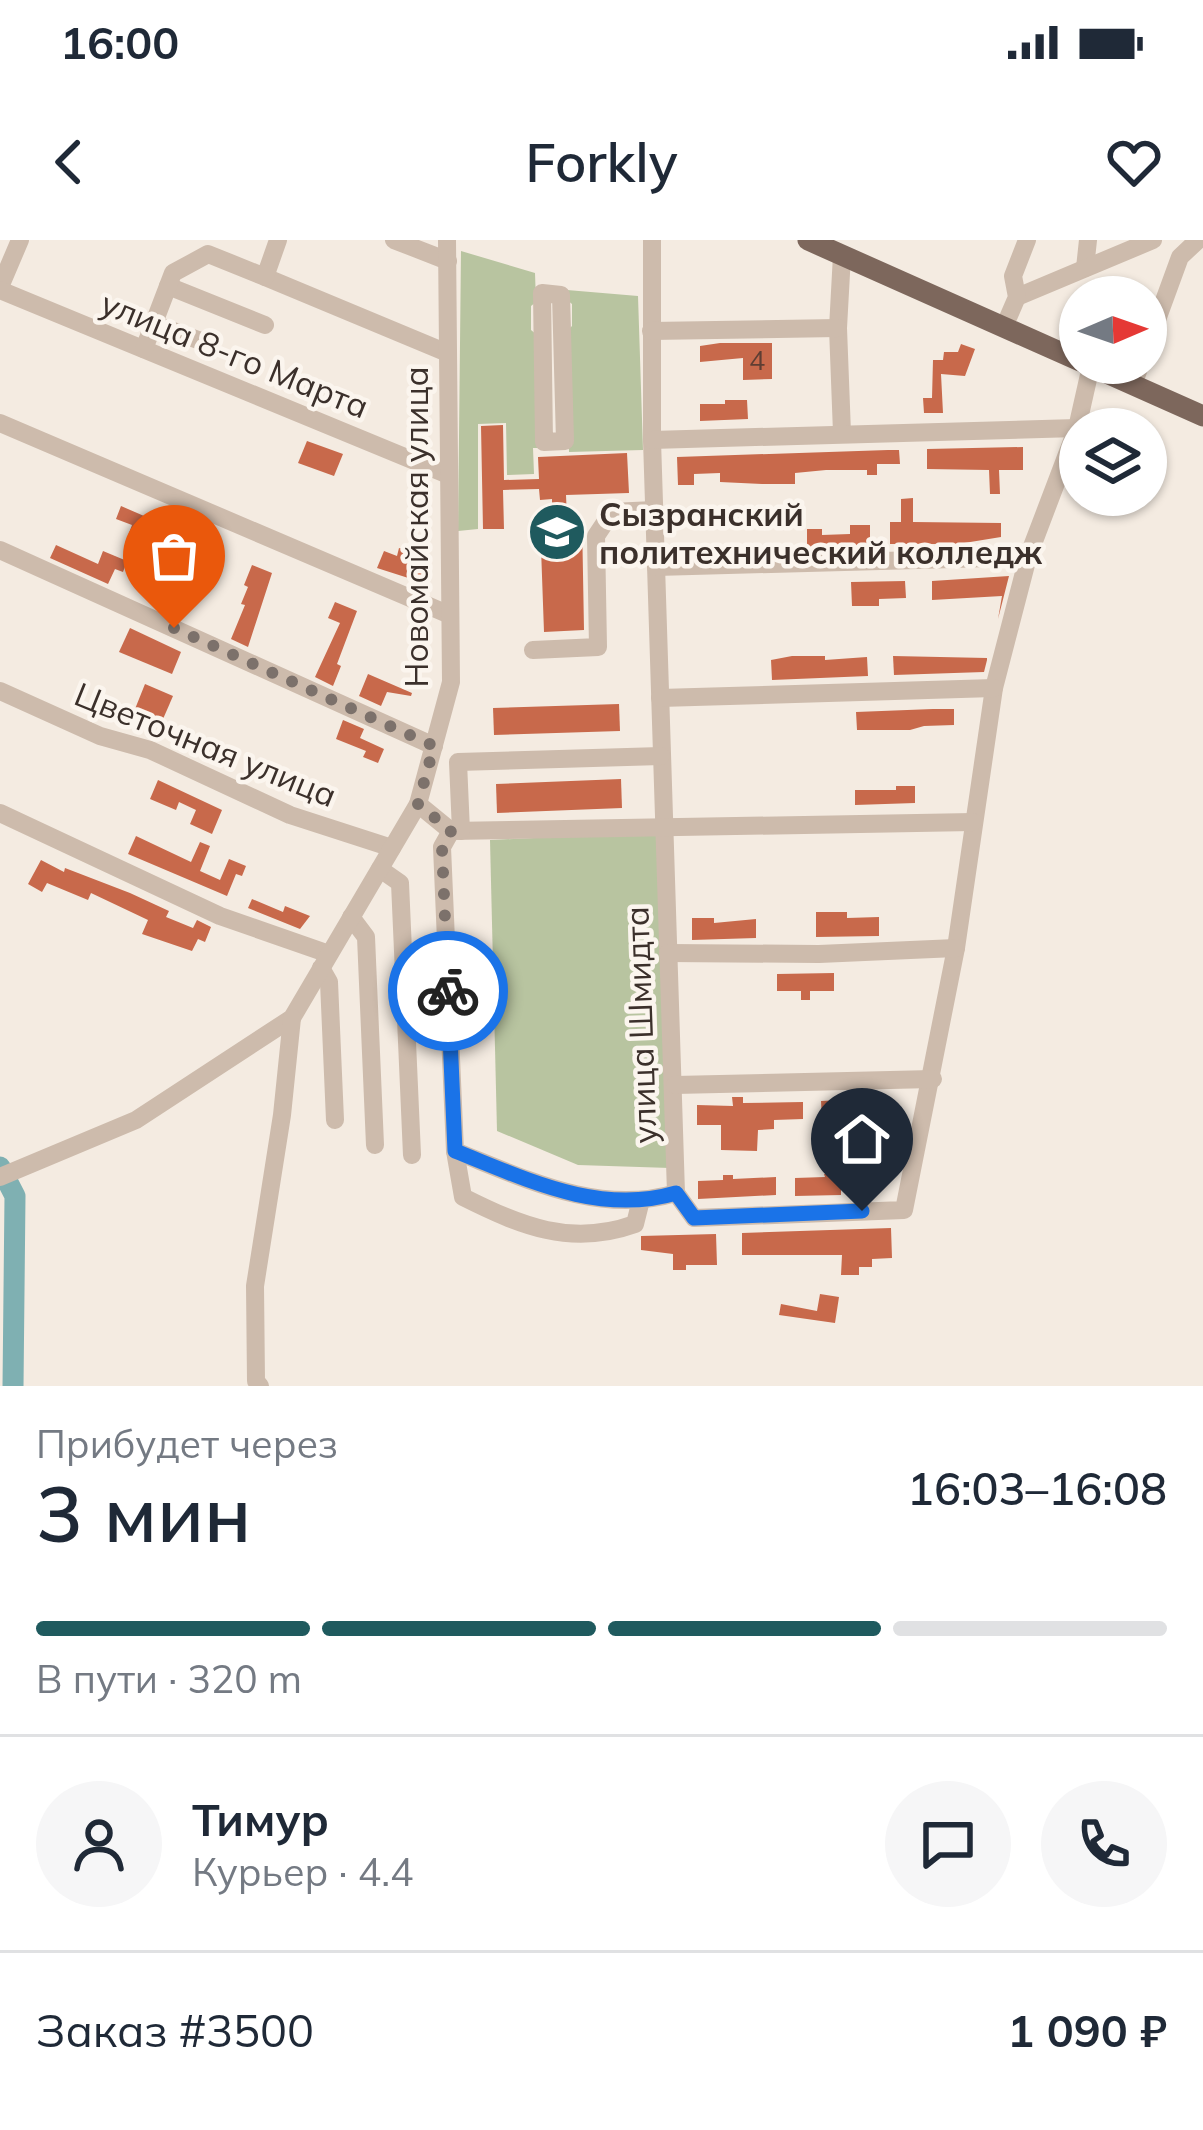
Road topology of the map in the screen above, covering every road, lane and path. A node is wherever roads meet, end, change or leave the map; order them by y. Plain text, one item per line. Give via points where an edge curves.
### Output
1 (20, 240) edge
2 (278, 240) edge
3 (394, 240) edge
4 (447, 240) edge
5 (652, 240) edge
6 (808, 240) edge
7 (1027, 240) edge
8 (1088, 240) edge
9 (1153, 240) edge
10 (1198, 240) edge
11 (211, 247) edge
12 (1180, 248) edge
13 (842, 255) junction
14 (448, 261) junction
15 (1085, 268) junction
16 (265, 277) junction
17 (168, 286) junction
18 (1167, 287) edge
19 (0, 289) edge
20 (1017, 297) junction
21 (154, 324) junction
22 (265, 325) dead end
23 (1004, 327) junction
24 (838, 328) junction
25 (651, 331) junction
26 (552, 333) joint
27 (209, 344) dead end
28 (144, 349) junction
29 (445, 352) junction
30 (1059, 352) edge
31 (1153, 384) edge
32 (1203, 416) edge
33 (0, 423) edge
34 (1059, 428) edge
35 (842, 434) junction
36 (652, 440) junction
37 (446, 474) junction
38 (1059, 475) edge
39 (654, 510) junction
40 (0, 550) edge
41 (1028, 557) junction
42 (656, 567) junction
43 (450, 615) junction
44 (533, 650) dead end
45 (994, 688) junction
46 (0, 691) edge
47 (660, 698) junction
48 (434, 746) junction
49 (661, 756) junction
50 (418, 804) junction
51 (0, 813) edge
52 (973, 822) junction
53 (663, 825) junction
54 (456, 831) junction
55 (392, 848) junction
56 (380, 869) junction
57 (351, 917) junction
58 (956, 947) junction
59 (668, 953) junction
60 (325, 961) junction
61 (292, 1018) junction
62 (933, 1079) junction
63 (675, 1085) junction
64 (335, 1120) dead end
65 (375, 1144) dead end
66 (455, 1151) junction
67 (412, 1155) dead end
68 (0, 1177) edge
69 (676, 1193) junction
70 (641, 1200) junction
71 (260, 1386) edge

1 - 19 street
2 - 16 street
3 - 14 street
4 - 14 street, Новомайская улица
5 - 25 street, улица Шмидта
6 - 13 main road
7 - 20 street via 1013,276
8 - 15 street
9 - 15 street
10 - 12 street
11 - 16 street
11 - 17 street via 173,273
12 - 18 street
13 - 23 main road
13 - 24 street
14 - 29 street, Новомайская улица
15 - 20 street
16 - 29 street
17 - 21 street
17 - 22 street
19 - 28 street, улица 8-го Марта
20 - 23 street
21 - 27 street
21 - 28 street
23 - 30 main road
24 - 25 street
24 - 35 street
25 - 36 street, улица Шмидта
26 - 26 street via 565,441 544,442
28 - 37 street, улица 8-го Марта
29 - 37 street, Новомайская улица
31 - 32 main road
33 - 43 street
34 - 35 street
35 - 36 street
36 - 39 street, улица Шмидта
37 - 43 street, Новомайская улица
38 - 41 street
39 - 42 street, улица Шмидта
39 - 44 street via 612,512 596,536 598,647
40 - 48 street
41 - 42 street
41 - 45 street
42 - 47 street, улица Шмидта
43 - 48 street, Новомайская улица via 451,682
45 - 47 street
45 - 52 street
46 - 55 street, Цветочная улица via 290,815
47 - 49 street, улица Шмидта
48 - 50 street, Новомайская улица
49 - 53 street, улица Шмидта
49 - 54 street via 458,762
50 - 54 street
50 - 55 street, Новомайская улица
51 - 60 street
52 - 53 street
52 - 58 street
53 - 54 street
53 - 59 street, улица Шмидта
54 - 66 street via 442,848
55 - 56 street, Новомайская улица
56 - 57 street, Новомайская улица
56 - 67 street via 400,883
57 - 60 street, Новомайская улица
57 - 65 street via 366,937
58 - 59 street
58 - 62 street
59 - 63 street, улица Шмидта
60 - 61 street, Новомайская улица
60 - 64 street
61 - 68 street, Новомайская улица via 136,1120
61 - 71 street via 255,1286
62 - 63 street
62 - 69 street via 904,1210 694,1218
63 - 69 street, улица Шмидта
66 - 70 street via 570,1196
66 - 70 street via 463,1197 543,1230 604,1235 635,1224
69 - 70 street

